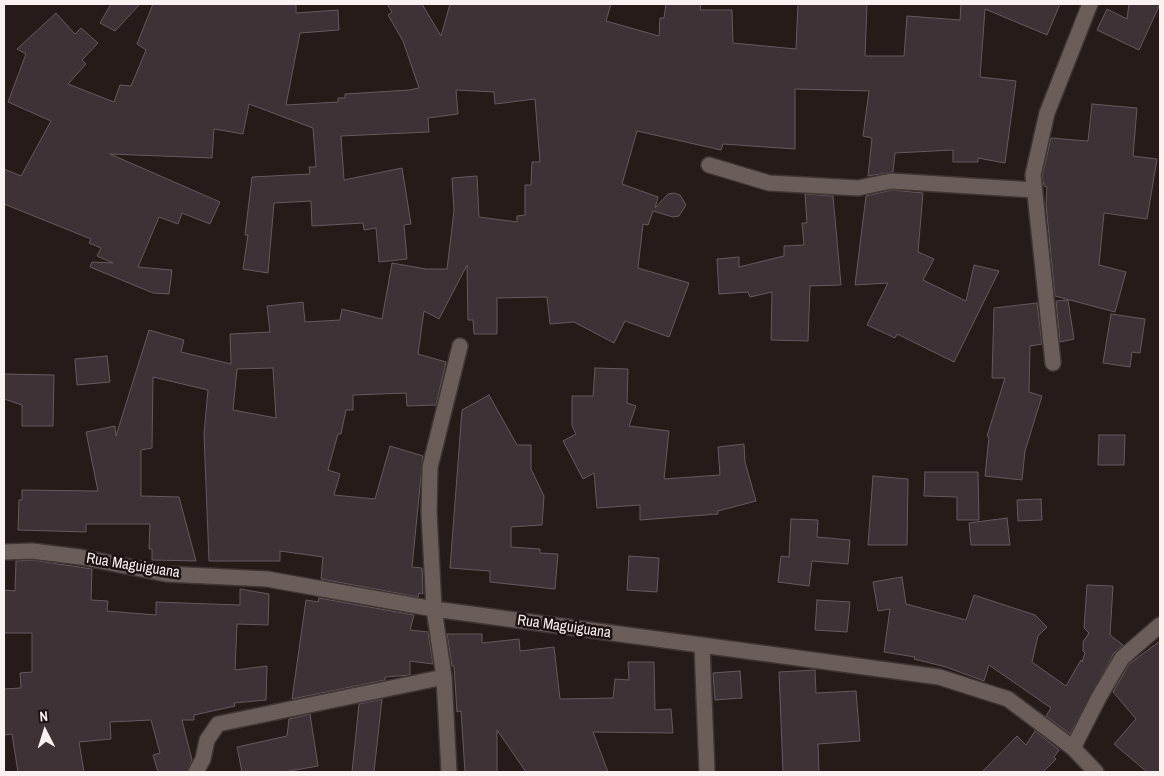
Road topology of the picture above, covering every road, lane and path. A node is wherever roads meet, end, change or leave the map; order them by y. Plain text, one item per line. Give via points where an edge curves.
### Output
1 (1090, 4) edge
2 (709, 165) dead end
3 (1034, 190) junction
4 (460, 346) dead end
5 (1053, 363) dead end
6 (4, 552) edge
7 (434, 608) junction
8 (1160, 625) edge
9 (702, 646) junction
10 (444, 677) junction
11 (1073, 748) junction
12 (196, 772) edge
13 (449, 772) edge
14 (707, 772) edge
15 (1096, 772) edge

1 - 3 street via 1047,113 1033,176
2 - 3 street via 769,183 858,188 891,181
3 - 5 street
4 - 7 street via 430,467
6 - 7 street, Rua Maguiguana via 32,551 80,557 166,574 267,579
7 - 9 street, Rua Maguiguana
7 - 10 street
8 - 11 street via 1122,658
9 - 11 street, Rua Maguiguana via 940,677 1008,699
9 - 14 street
10 - 12 street via 218,724 207,740
10 - 13 street
11 - 15 street, Rua Maguiguana

